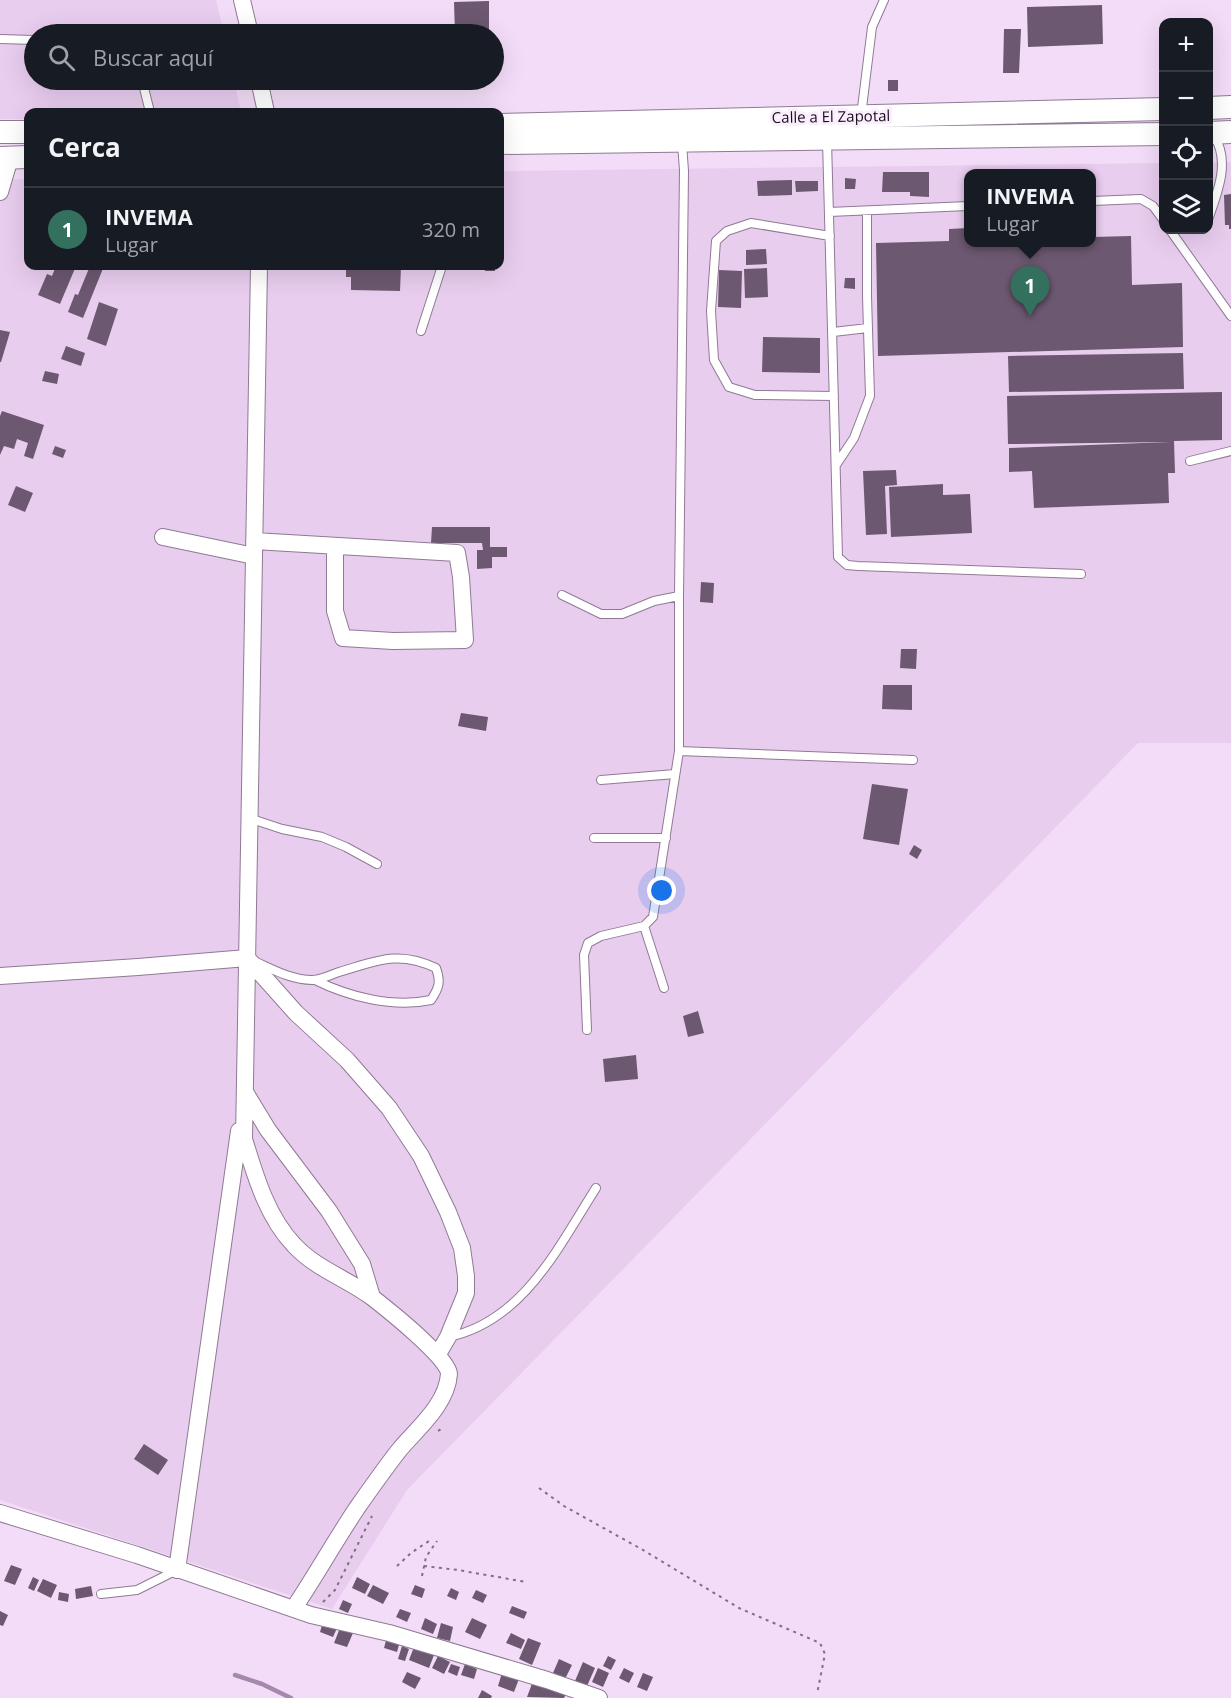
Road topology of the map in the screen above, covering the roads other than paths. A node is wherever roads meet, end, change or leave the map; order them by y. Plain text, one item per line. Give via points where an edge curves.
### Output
1 (242, 0) edge
2 (884, 0) edge
3 (248, 24) edge
4 (0, 39) edge
5 (24, 40) edge
6 (144, 90) edge
7 (261, 90) edge
8 (1231, 107) edge
9 (149, 108) edge
10 (265, 108) edge
11 (1213, 108) edge
12 (1159, 109) edge
13 (861, 116) junction
14 (504, 125) edge
15 (0, 132) edge
16 (24, 132) edge
17 (1217, 133) edge
18 (1159, 134) edge
19 (827, 138) junction
20 (681, 139) junction
21 (504, 143) edge
22 (13, 158) edge
23 (0, 192) edge
24 (1096, 201) edge
25 (964, 206) edge
26 (1213, 207) edge
27 (867, 210) junction
28 (829, 212) junction
29 (1159, 214) edge
30 (1173, 234) edge
31 (830, 236) junction
32 (260, 270) edge
33 (441, 270) edge
34 (1231, 316) edge
35 (868, 328) junction
36 (421, 331) dead end
37 (832, 332) junction
38 (834, 396) junction
39 (1231, 451) edge
40 (1190, 461) dead end
41 (836, 465) junction
42 (163, 537) dead end
43 (335, 546) junction
44 (254, 548) junction
45 (1081, 574) dead end
46 (562, 594) dead end
47 (679, 596) junction
48 (679, 751) junction
49 (913, 760) dead end
50 (675, 774) junction
51 (601, 780) dead end
52 (249, 818) junction
53 (594, 838) dead end
54 (666, 838) junction
55 (377, 864) dead end
56 (644, 926) junction
57 (247, 958) junction
58 (0, 976) edge
59 (315, 980) junction
60 (664, 988) dead end
61 (587, 1030) dead end
62 (244, 1092) junction
63 (596, 1188) dead end
64 (372, 1297) junction
65 (448, 1337) junction
66 (438, 1354) junction
67 (0, 1513) edge
68 (177, 1570) junction
69 (101, 1594) dead end
70 (294, 1608) junction
71 (599, 1698) edge

1 - 3 street
2 - 13 lane via 872,27
4 - 5 lane
6 - 9 lane
7 - 10 street
8 - 11 street
12 - 13 street, Calle a El Zapotal
13 - 14 street, Calle a El Zapotal
15 - 16 street
17 - 26 lane via 1225,168
18 - 19 street, Calle a El Zapotal
19 - 20 street, Calle a El Zapotal
19 - 28 lane
20 - 21 street, Calle a El Zapotal
20 - 47 lane via 684,171
22 - 23 street
24 - 29 lane via 1141,199
25 - 27 lane
27 - 28 lane
27 - 35 lane
28 - 31 lane
30 - 34 lane
31 - 37 lane
31 - 38 lane via 751,223 727,231 716,241 711,311 714,360 729,387 755,395
32 - 44 street
33 - 36 lane
35 - 37 lane
35 - 41 lane via 870,396 854,438
37 - 38 lane
38 - 41 lane
39 - 40 lane
41 - 45 lane via 838,557 847,565
42 - 44 street
43 - 43 street via 457,553 465,640 343,638 335,611
43 - 44 street
44 - 52 street
46 - 47 lane via 601,614 622,614
47 - 48 lane
48 - 49 lane
48 - 50 lane
50 - 51 lane
50 - 54 lane
52 - 55 lane via 322,837
52 - 57 street
53 - 54 lane
54 - 56 lane via 653,917
56 - 60 lane
56 - 61 lane via 588,943 584,956
57 - 58 street
57 - 59 lane via 292,978
57 - 62 street
57 - 65 street via 296,1013 354,1068 389,1108 422,1156 448,1212 465,1266 466,1293
59 - 59 lane via 384,958 424,962 436,968 440,979 430,1000 413,1003 346,993
62 - 64 street via 329,1211 362,1264
62 - 64 street via 244,1139 255,1178 271,1212 293,1245
62 - 68 street
63 - 65 lane via 543,1272 517,1299 494,1320
64 - 66 street
65 - 66 street
66 - 70 street via 449,1375 442,1396 357,1509
67 - 68 street
68 - 69 lane via 137,1590
68 - 70 street
70 - 71 street

